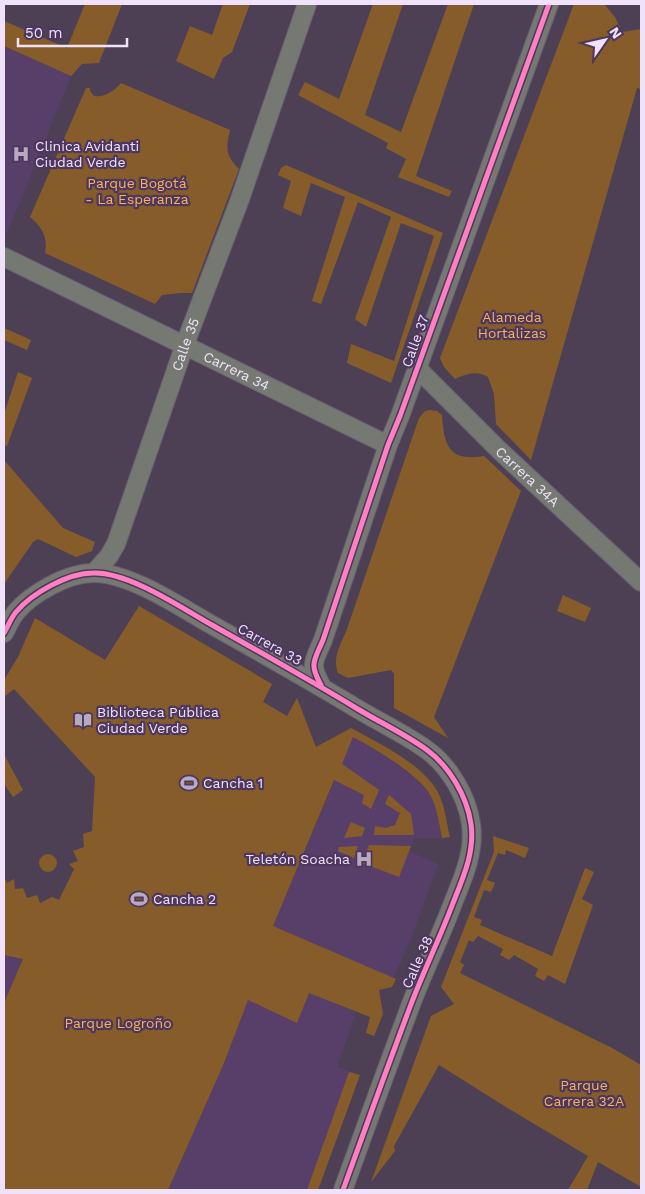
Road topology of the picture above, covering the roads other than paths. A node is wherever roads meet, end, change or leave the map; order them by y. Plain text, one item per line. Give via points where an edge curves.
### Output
1 (307, 4) edge
2 (549, 4) edge
3 (4, 257) edge
4 (184, 344) junction
5 (417, 368) junction
6 (388, 445) junction
7 (94, 573) junction
8 (641, 582) edge
9 (4, 633) edge
10 (321, 685) junction
11 (428, 750) joint
12 (343, 1190) edge

1 - 4 street, Calle 35 via 240,199
2 - 5 street, Calle 37
3 - 4 street, Carrera 34
4 - 6 street, Carrera 34
4 - 7 street, Calle 35 via 116,544
5 - 6 street, Calle 37
5 - 8 street, Carrera 34A via 499,450
6 - 10 street, Calle 37 via 324,640 313,664
7 - 9 street via 67,578 33,597 17,612
7 - 10 street, Carrera 33 via 114,575 138,584
10 - 11 street, Carrera 33
11 - 12 street, Calle 38 via 461,792 471,821 472,851 441,935 410,1004

